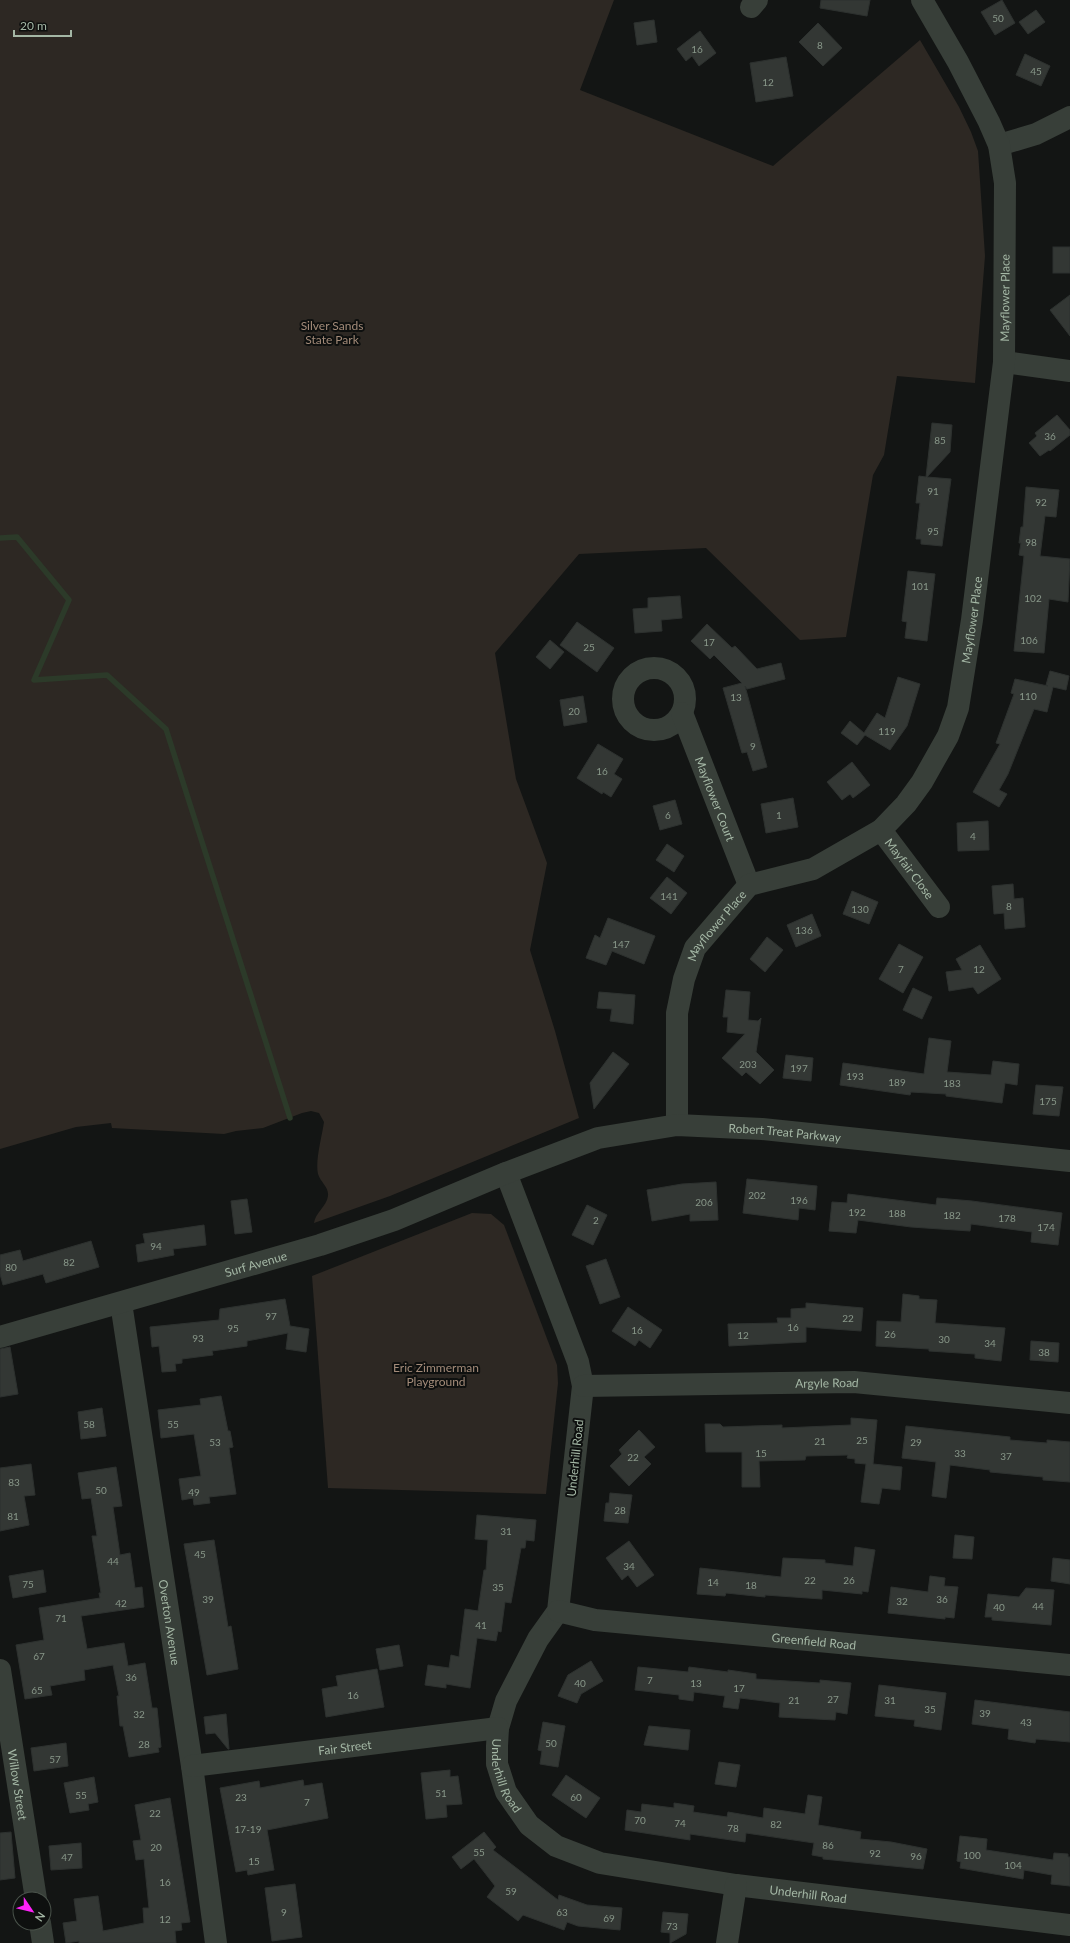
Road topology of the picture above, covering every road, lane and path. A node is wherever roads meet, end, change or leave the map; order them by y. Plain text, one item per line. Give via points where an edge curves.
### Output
1 (922, 0) edge
2 (1070, 118) edge
3 (999, 145) junction
4 (1004, 362) junction
5 (1070, 371) edge
6 (682, 713) dead end
7 (881, 830) junction
8 (749, 885) junction
9 (938, 907) dead end
10 (676, 1126) junction
11 (1070, 1161) edge
12 (506, 1173) junction
13 (122, 1303) junction
14 (0, 1338) edge
15 (583, 1386) junction
16 (1070, 1403) edge
17 (558, 1612) junction
18 (1070, 1665) edge
19 (0, 1670) edge
20 (498, 1728) junction
21 (192, 1766) junction
22 (736, 1885) junction
23 (35, 1891) edge
24 (1070, 1924) edge
25 (41, 1931) edge
26 (43, 1943) edge
27 (216, 1943) edge
28 (726, 1943) edge

1 - 3 street, Mayflower Place via 958,62
2 - 3 street via 1036,134
3 - 4 street, Mayflower Place via 1005,183
4 - 5 street
4 - 7 street, Mayflower Place via 972,620 958,708 948,736 925,777 906,804
6 - 8 street, Mayflower Court
7 - 8 street, Mayflower Place via 813,869
7 - 9 street, Mayfair Close
8 - 10 street, Mayflower Place via 695,948 684,979 678,1013
10 - 11 street, Robert Treat Parkway via 762,1129
10 - 12 street, Robert Treat Parkway via 598,1138
12 - 13 street, Surf Avenue via 387,1223
12 - 15 street, Underhill Road via 578,1362
13 - 14 street, Surf Avenue
13 - 21 street, Overton Avenue
15 - 16 street, Argyle Road via 854,1382
15 - 17 street, Underhill Road
17 - 18 street, Greenfield Road via 595,1620
17 - 20 street, Underhill Road via 538,1639 516,1679
19 - 23 street, Willow Street
20 - 21 street, Fair Street
20 - 22 street, Underhill Road via 497,1764 506,1792 529,1825 556,1846 600,1863
21 - 27 street, Overton Avenue
22 - 24 street, Underhill Road
22 - 28 street
25 - 26 street

